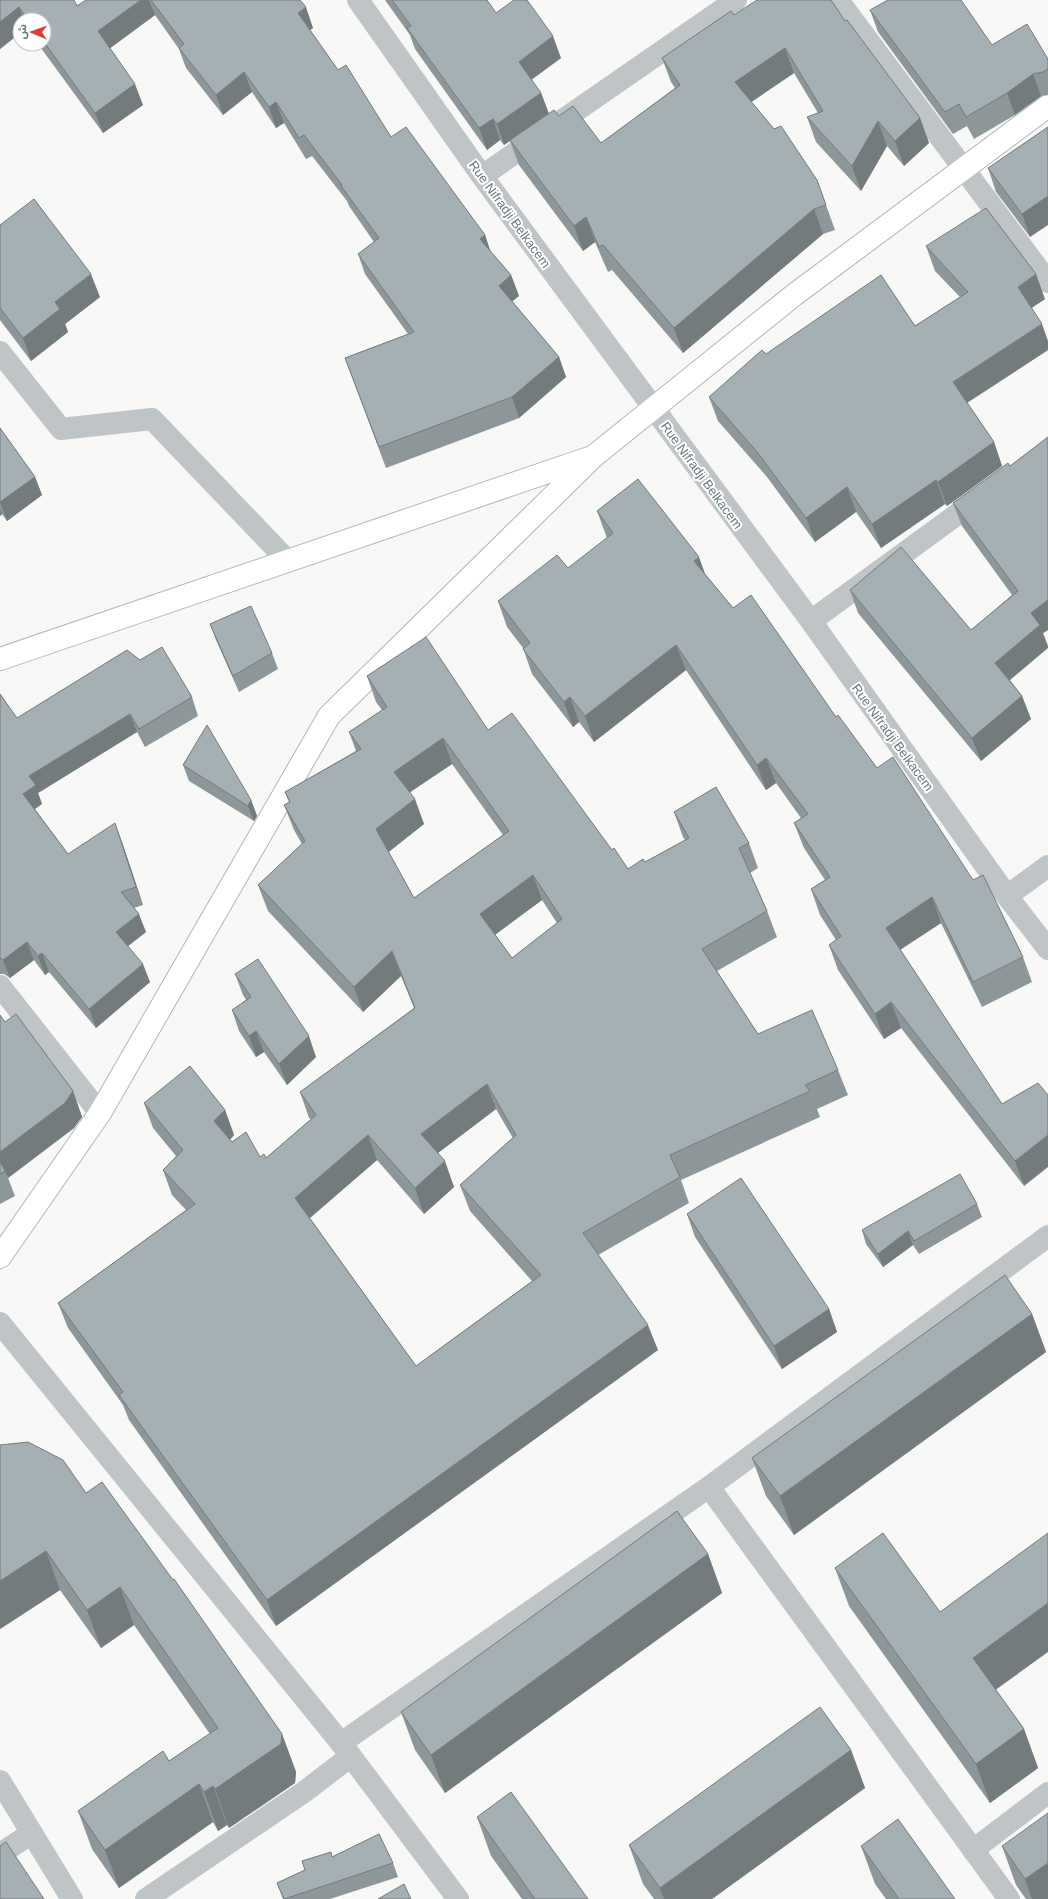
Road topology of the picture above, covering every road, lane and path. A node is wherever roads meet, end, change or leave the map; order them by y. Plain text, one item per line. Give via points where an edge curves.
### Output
1 (358, 0) edge
2 (736, 0) edge
3 (838, 0) edge
4 (1048, 106) edge
5 (964, 168) junction
6 (482, 176) junction
7 (1048, 282) edge
8 (0, 352) edge
9 (653, 408) junction
10 (594, 456) junction
11 (997, 485) edge
12 (288, 561) junction
13 (810, 621) junction
14 (0, 659) edge
15 (1048, 866) edge
16 (1007, 896) junction
17 (1048, 949) edge
18 (0, 986) edge
19 (100, 1113) junction
20 (1048, 1236) edge
21 (0, 1257) edge
22 (0, 1323) edge
23 (709, 1487) junction
24 (346, 1750) junction
25 (0, 1781) edge
26 (1048, 1794) edge
27 (32, 1833) junction
28 (973, 1850) junction
29 (0, 1854) edge
30 (72, 1899) edge
31 (146, 1899) edge
32 (458, 1899) edge
33 (1009, 1899) edge

1 - 6 street, Rue Nifradji Belkacem
2 - 6 street
3 - 5 street
4 - 5 main road
5 - 7 street
5 - 9 main road via 794,295
6 - 9 street, Rue Nifradji Belkacem
8 - 12 street via 61,429 152,419
9 - 10 main road
9 - 13 street, Rue Nifradji Belkacem
10 - 12 main road
10 - 19 main road via 329,716
11 - 13 street
12 - 14 main road
13 - 16 street, Rue Nifradji Belkacem
15 - 16 street
16 - 17 street, Rue Nifradji Belkacem
18 - 19 street
19 - 21 main road
20 - 23 street
22 - 24 street
23 - 24 street
23 - 28 street
24 - 31 street via 304,1792
24 - 32 street
25 - 27 street
26 - 28 street
27 - 29 street
27 - 30 street
28 - 33 street

